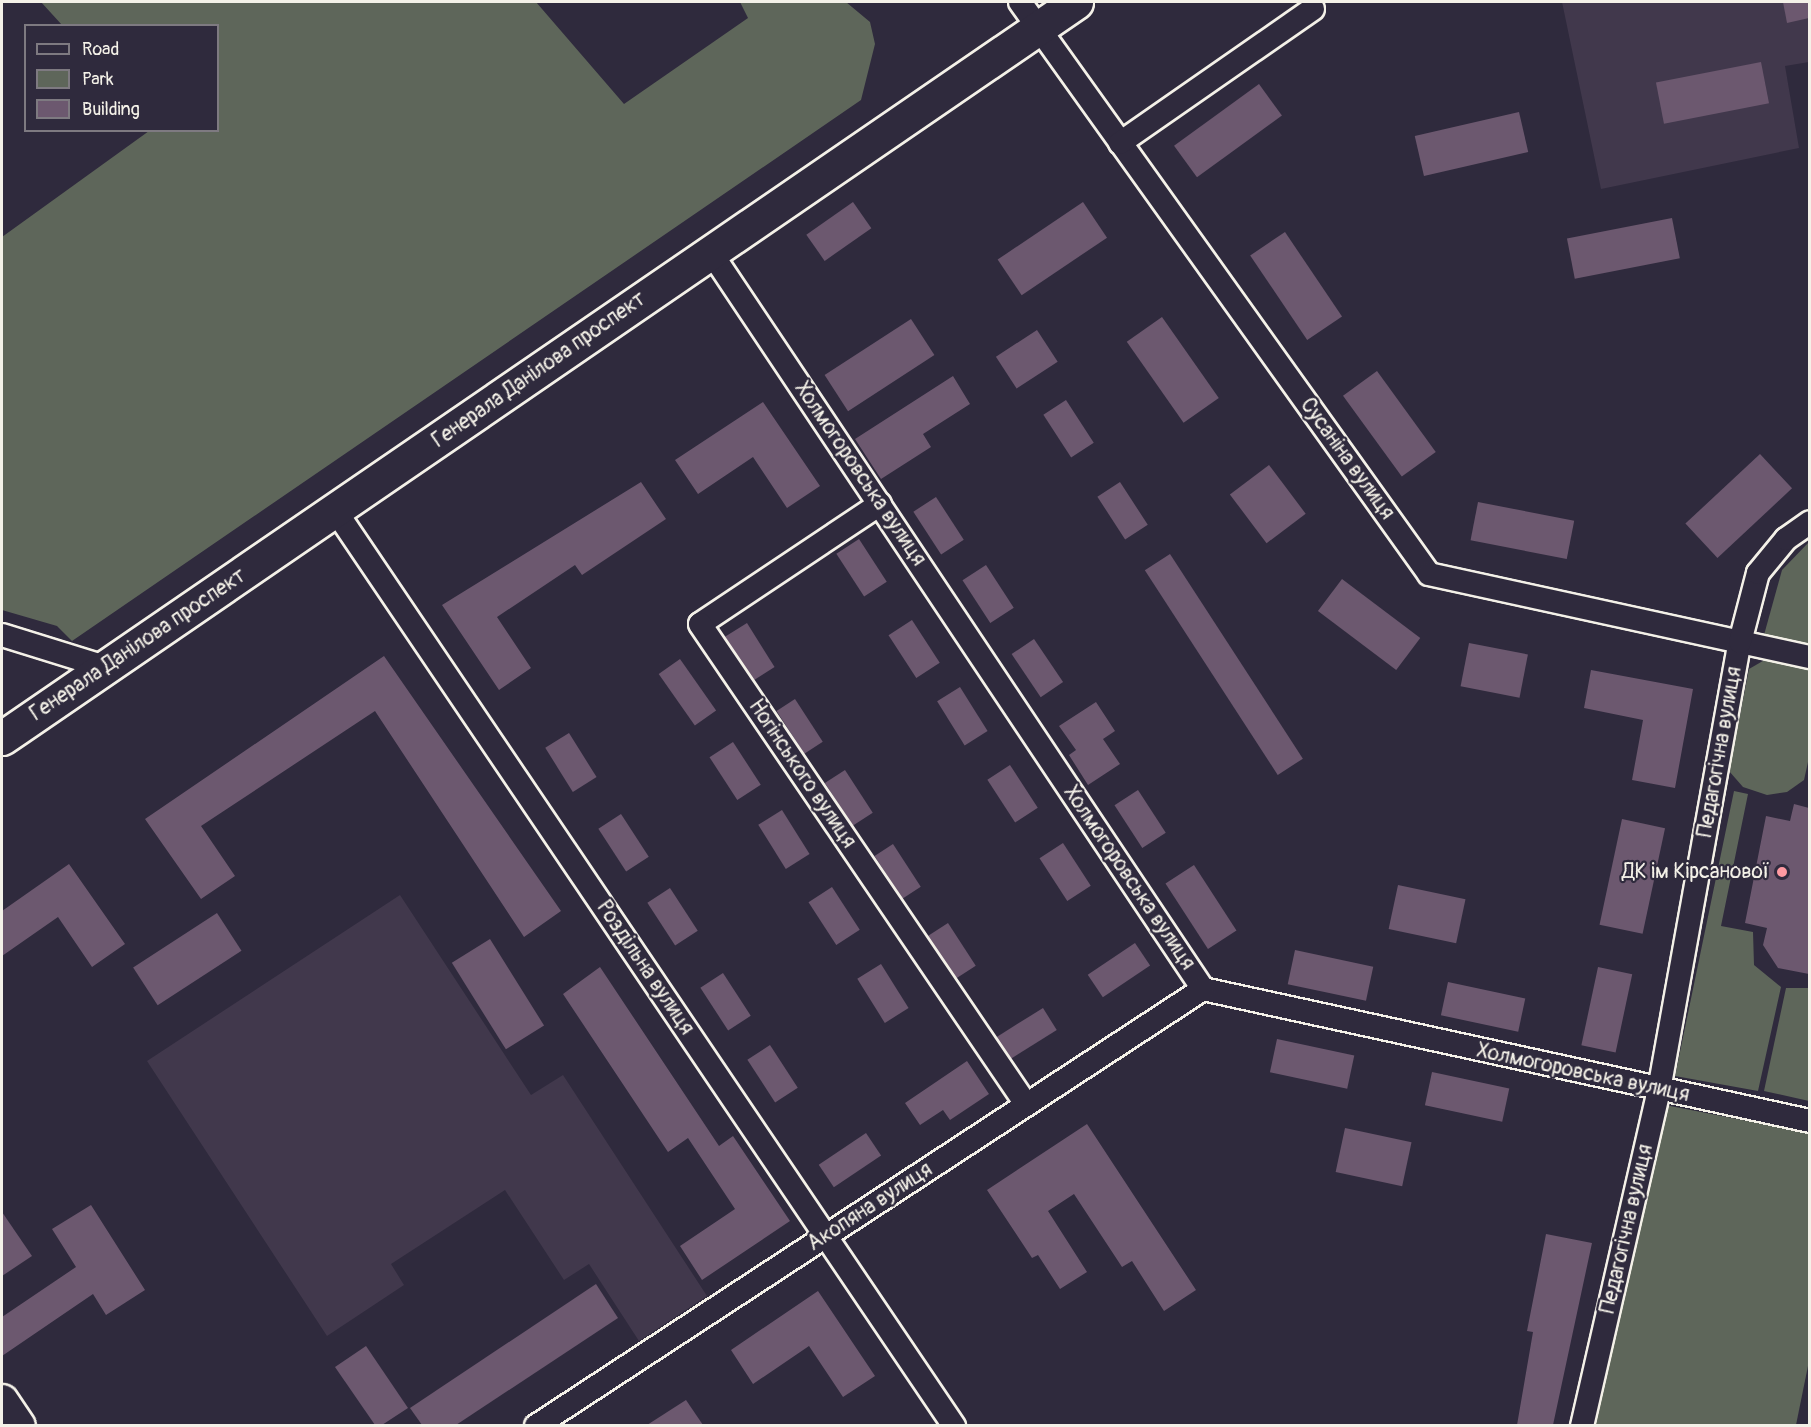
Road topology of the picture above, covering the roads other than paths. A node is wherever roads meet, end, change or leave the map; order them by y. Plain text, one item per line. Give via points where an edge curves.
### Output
1 (1076, 2) edge
2 (1313, 9) dead end
3 (1028, 14) edge
4 (1120, 143) junction
5 (711, 251) junction
6 (880, 504) junction
7 (335, 510) junction
8 (1809, 522) edge
9 (2, 635) edge
10 (1740, 642) junction
11 (1809, 657) edge
12 (105, 667) junction
13 (2, 738) edge
14 (1203, 989) junction
15 (1659, 1090) junction
16 (1026, 1104) junction
17 (1809, 1121) edge
18 (826, 1236) junction
19 (2, 1401) edge
20 (19, 1425) edge
21 (536, 1425) edge
22 (954, 1425) edge
23 (1581, 1425) edge

1 - 3 main road, Генерала Данілова проспект
2 - 4 street
3 - 4 street, Сусаніна вулиця
3 - 5 main road, Генерала Данілова проспект
4 - 10 street, Сусаніна вулиця via 1429,574
5 - 6 street, Холмогоровська вулиця
5 - 7 main road, Генерала Данілова проспект
6 - 14 street, Холмогоровська вулиця
6 - 16 street, Ногінського вулиця via 700,624
7 - 12 main road, Генерала Данілова проспект
7 - 18 street, Роздільна вулиця
8 - 10 street, Педагогічна вулиця via 1786,539 1758,573
9 - 12 street
10 - 11 street, Сусаніна вулиця
10 - 15 street, Педагогічна вулиця
12 - 13 main road, Генерала Данілова проспект
14 - 15 street, Холмогоровська вулиця
14 - 16 street, Акопяна вулиця
15 - 17 street, Холмогоровська вулиця
15 - 23 street, Педагогічна вулиця
16 - 18 street, Акопяна вулиця
18 - 21 street, Акопяна вулиця
18 - 22 street, Роздільна вулиця
19 - 20 main road

